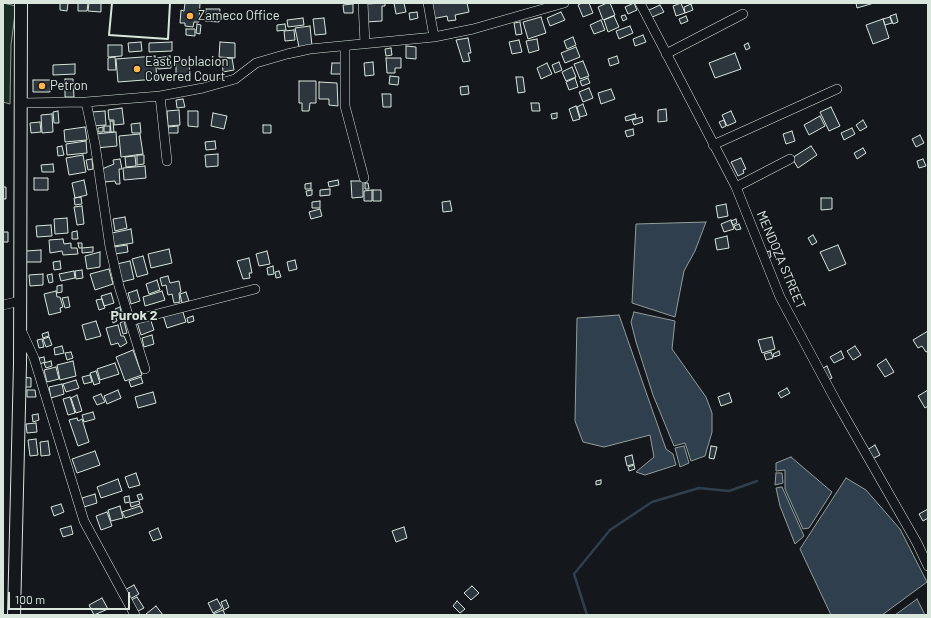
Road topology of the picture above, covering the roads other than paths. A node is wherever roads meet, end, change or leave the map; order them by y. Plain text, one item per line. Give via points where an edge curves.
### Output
1 (20, 3) edge
2 (363, 3) edge
3 (428, 3) edge
4 (564, 3) edge
5 (640, 3) edge
6 (743, 14) dead end
7 (434, 37) junction
8 (365, 44) junction
9 (345, 46) junction
10 (666, 54) junction
11 (837, 89) dead end
12 (160, 96) junction
13 (86, 102) junction
14 (21, 103) junction
15 (713, 146) junction
16 (790, 159) dead end
17 (167, 161) dead end
18 (364, 178) dead end
19 (736, 187) junction
20 (254, 288) dead end
21 (20, 301) junction
22 (3, 305) edge
23 (130, 321) junction
24 (20, 329) junction
25 (145, 369) dead end
26 (928, 566) edge
27 (14, 615) edge
28 (135, 615) edge

1 - 14 main road
2 - 8 street
3 - 7 street
4 - 7 street via 473,29
5 - 10 street, MENDOZA STREET
6 - 10 street
7 - 8 street
8 - 9 street
9 - 12 street via 287,54 256,63 235,79
9 - 18 street via 345,106
10 - 15 street, MENDOZA STREET
11 - 15 street
12 - 13 street
12 - 17 street
13 - 14 street
13 - 23 street via 95,144 110,247
14 - 21 main road
15 - 19 street, MENDOZA STREET
16 - 19 street
19 - 26 street, MENDOZA STREET via 780,297
20 - 23 street
21 - 22 street
21 - 24 main road
23 - 25 street
24 - 27 main road
24 - 28 street via 34,358 84,521

